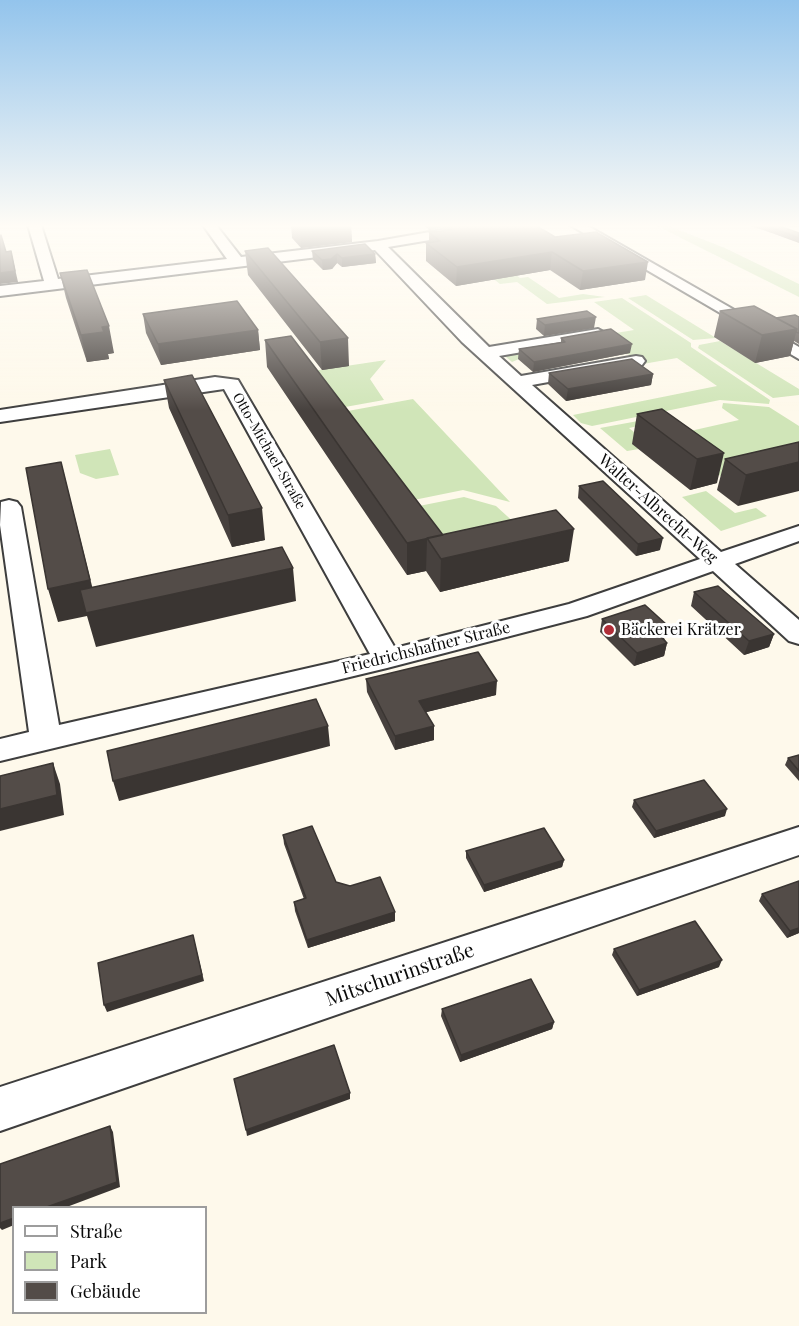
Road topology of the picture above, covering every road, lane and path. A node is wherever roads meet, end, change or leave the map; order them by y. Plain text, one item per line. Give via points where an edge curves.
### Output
1 (31, 287) edge
2 (419, 287) edge
3 (683, 287) edge
4 (0, 291) edge
5 (607, 333) edge
6 (485, 353) junction
7 (799, 354) edge
8 (636, 361) edge
9 (517, 382) junction
10 (0, 416) edge
11 (9, 507) dead end
12 (799, 533) edge
13 (718, 563) junction
14 (799, 635) edge
15 (387, 659) junction
16 (46, 739) junction
17 (0, 750) edge
18 (799, 841) edge
19 (0, 1109) edge

1 - 4 street
2 - 6 street, Walter-Albrecht-Weg
3 - 7 street
5 - 6 street
6 - 9 street, Walter-Albrecht-Weg
8 - 9 street
9 - 13 street, Walter-Albrecht-Weg
10 - 15 street, Otto-Michael-Straße via 215,382 231,384
11 - 16 street
12 - 13 street, Friedrichshafner Straße
13 - 14 street, Walter-Albrecht-Weg
13 - 15 street, Friedrichshafner Straße via 578,610
15 - 16 street, Friedrichshafner Straße
16 - 17 street, Friedrichshafner Straße
18 - 19 street, Mitschurinstraße

